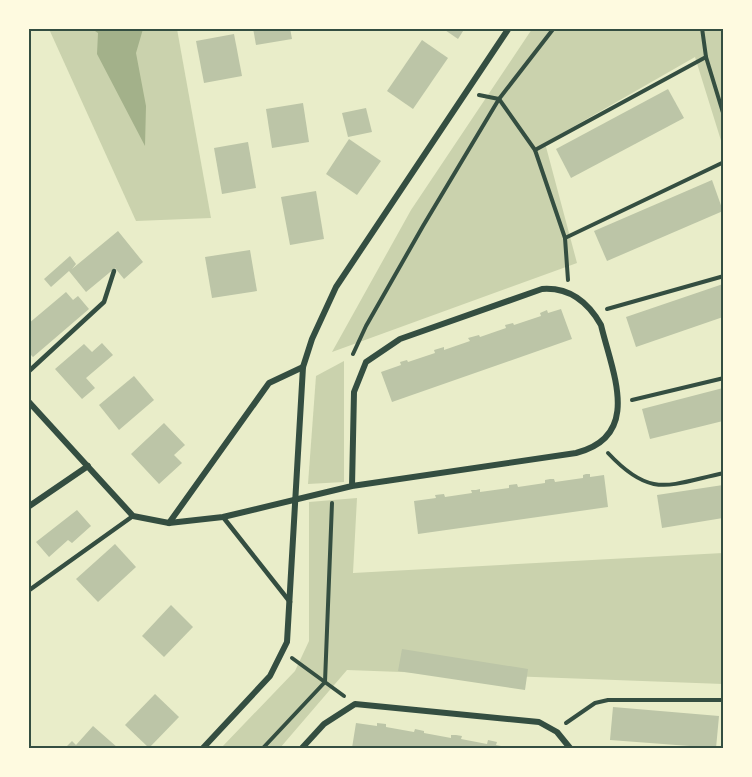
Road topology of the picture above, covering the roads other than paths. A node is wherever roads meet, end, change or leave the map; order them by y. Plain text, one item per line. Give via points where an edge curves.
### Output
1 (509, 28) edge
2 (114, 271) dead end
3 (303, 367) junction
4 (28, 372) edge
5 (28, 401) edge
6 (88, 466) junction
7 (352, 486) junction
8 (297, 499) junction
9 (28, 507) edge
10 (133, 516) junction
11 (223, 517) junction
12 (169, 523) junction
13 (28, 591) edge
14 (291, 603) junction
15 (203, 748) edge
16 (302, 748) edge
17 (570, 748) edge

1 - 3 street via 336,287
2 - 4 lane via 104,302
3 - 8 street
3 - 12 street via 269,382
5 - 6 street
6 - 9 street
6 - 10 street
7 - 7 street via 354,392 361,370 375,354 400,339 542,289 570,292 597,317 620,403 615,425 599,443 576,453
7 - 8 street
8 - 11 street
8 - 14 street
10 - 12 street
10 - 13 lane
11 - 12 street
11 - 14 lane
14 - 15 street via 284,652 270,676
16 - 17 street via 324,724 355,704 539,722 557,732

